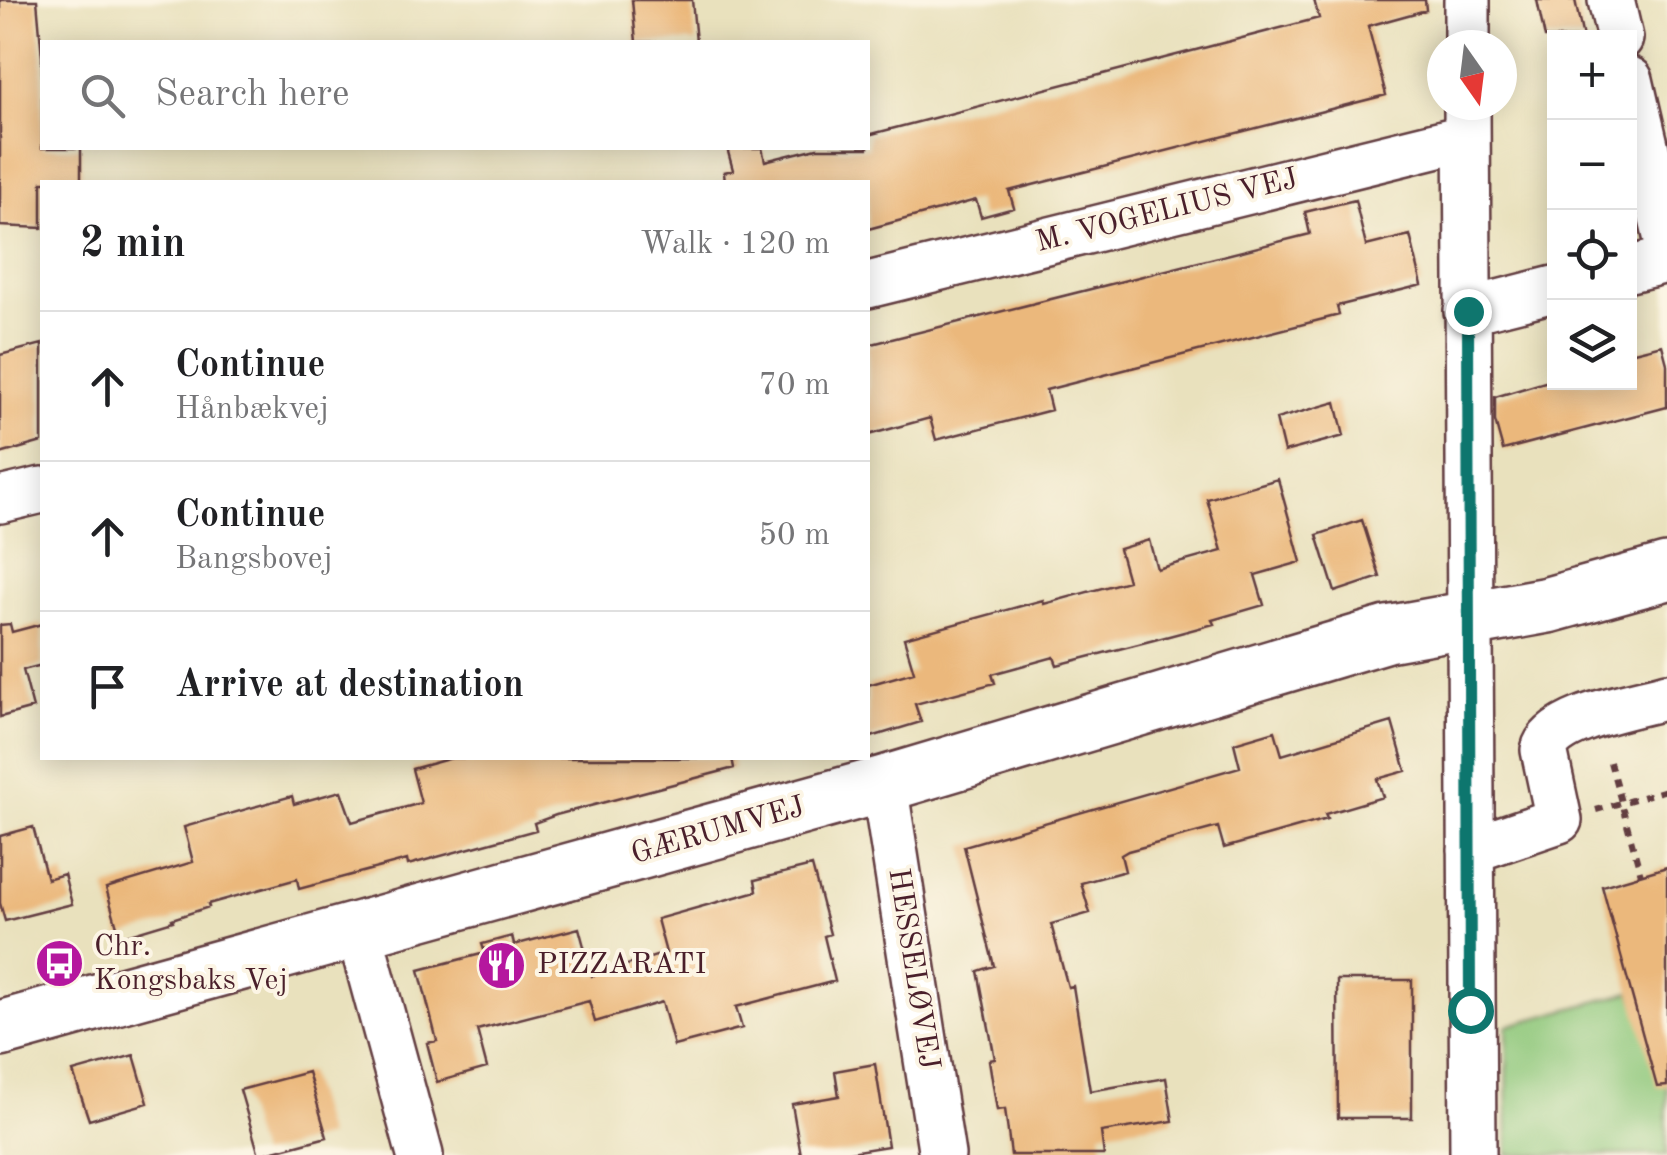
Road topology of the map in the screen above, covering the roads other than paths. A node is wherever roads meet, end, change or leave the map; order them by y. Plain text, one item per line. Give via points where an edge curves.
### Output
1 (1466, 0) edge
2 (1611, 0) edge
3 (1467, 30) edge
4 (1618, 30) edge
5 (1637, 110) edge
6 (1467, 121) edge
7 (1667, 240) edge
8 (1667, 260) edge
9 (1637, 268) edge
10 (870, 284) edge
11 (1547, 290) edge
12 (1468, 311) junction
13 (40, 490) edge
14 (0, 500) edge
15 (1667, 572) edge
16 (1468, 620) junction
17 (1667, 696) edge
18 (884, 784) junction
19 (1471, 850) junction
20 (359, 932) junction
21 (0, 1029) edge
22 (420, 1155) edge
23 (942, 1155) edge
24 (1473, 1155) edge

1 - 3 street
2 - 4 street
5 - 7 street
6 - 10 street, M. VOGELIUS VEJ
6 - 12 street
8 - 9 street
11 - 12 street
12 - 16 street
13 - 14 street
15 - 16 main road, GÆRUMVEJ via 1548,606
16 - 18 main road, GÆRUMVEJ via 1387,634
16 - 19 street
17 - 19 street via 1562,726 1546,738 1559,820
18 - 20 main road, GÆRUMVEJ
18 - 23 street, HESSELØVEJ
19 - 24 street
20 - 21 main road, GÆRUMVEJ
20 - 22 street

